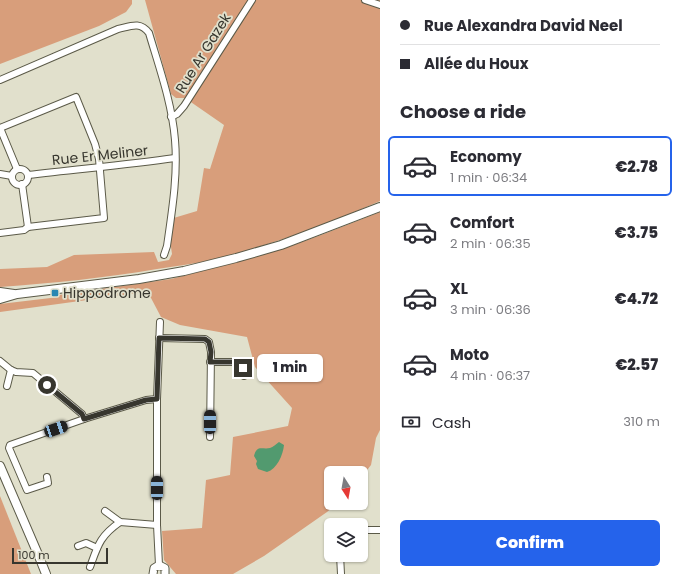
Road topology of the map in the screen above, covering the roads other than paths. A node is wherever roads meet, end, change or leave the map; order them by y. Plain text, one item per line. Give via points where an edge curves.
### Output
1 (252, 0) edge
2 (365, 0) edge
3 (380, 5) edge
4 (0, 80) edge
5 (171, 117) junction
6 (0, 128) edge
7 (176, 158) junction
8 (99, 168) junction
9 (17, 169) junction
10 (0, 174) edge
11 (28, 175) junction
12 (12, 176) junction
13 (22, 184) junction
14 (380, 207) edge
15 (28, 227) junction
16 (0, 233) edge
17 (164, 255) dead end
18 (0, 292) edge
19 (17, 294) junction
20 (0, 299) edge
21 (160, 322) dead end
22 (159, 338) junction
23 (0, 361) edge
24 (210, 362) junction
25 (11, 370) junction
26 (244, 376) dead end
27 (7, 386) dead end
28 (157, 399) junction
29 (84, 419) junction
30 (210, 437) dead end
31 (0, 466) edge
32 (47, 477) dead end
33 (104, 511) dead end
34 (120, 522) junction
35 (157, 525) junction
36 (368, 530) edge
37 (380, 530) edge
38 (78, 546) dead end
39 (97, 548) junction
40 (40, 559) junction
41 (340, 562) edge
42 (160, 565) junction
43 (90, 567) dead end
44 (46, 574) edge
45 (49, 574) edge
46 (153, 574) edge
47 (165, 574) edge
48 (341, 574) edge

1 - 5 street, Rue Ar Gazek via 184,106
2 - 3 street
4 - 5 street via 118,29 132,25 142,26 149,33
5 - 7 street
6 - 8 street via 76,97 95,144
6 - 9 street
7 - 8 street, Rue Er Meliner
7 - 17 street via 175,183
8 - 11 street, Rue Er Meliner
8 - 15 street via 104,218
9 - 11 street via 25,170
9 - 12 street
10 - 12 street
11 - 13 street via 27,181
12 - 13 street via 16,183
13 - 15 street
14 - 19 main road via 281,245 184,271
15 - 16 street via 24,230
18 - 19 main road
19 - 20 main road
21 - 22 street
22 - 24 street via 205,339 210,346
22 - 28 street
23 - 25 street
24 - 26 street via 236,362 243,368
24 - 30 street
25 - 27 street
25 - 29 street via 33,373 82,414
28 - 29 street
28 - 35 street
29 - 32 street via 10,445 27,490 48,483
31 - 40 main road
33 - 34 street
34 - 35 street
34 - 39 street via 103,536
35 - 42 street
36 - 37 street
38 - 39 street via 86,543
39 - 43 street
40 - 44 main road
40 - 45 main road
41 - 48 street
42 - 46 street via 154,568
42 - 47 street via 165,568

